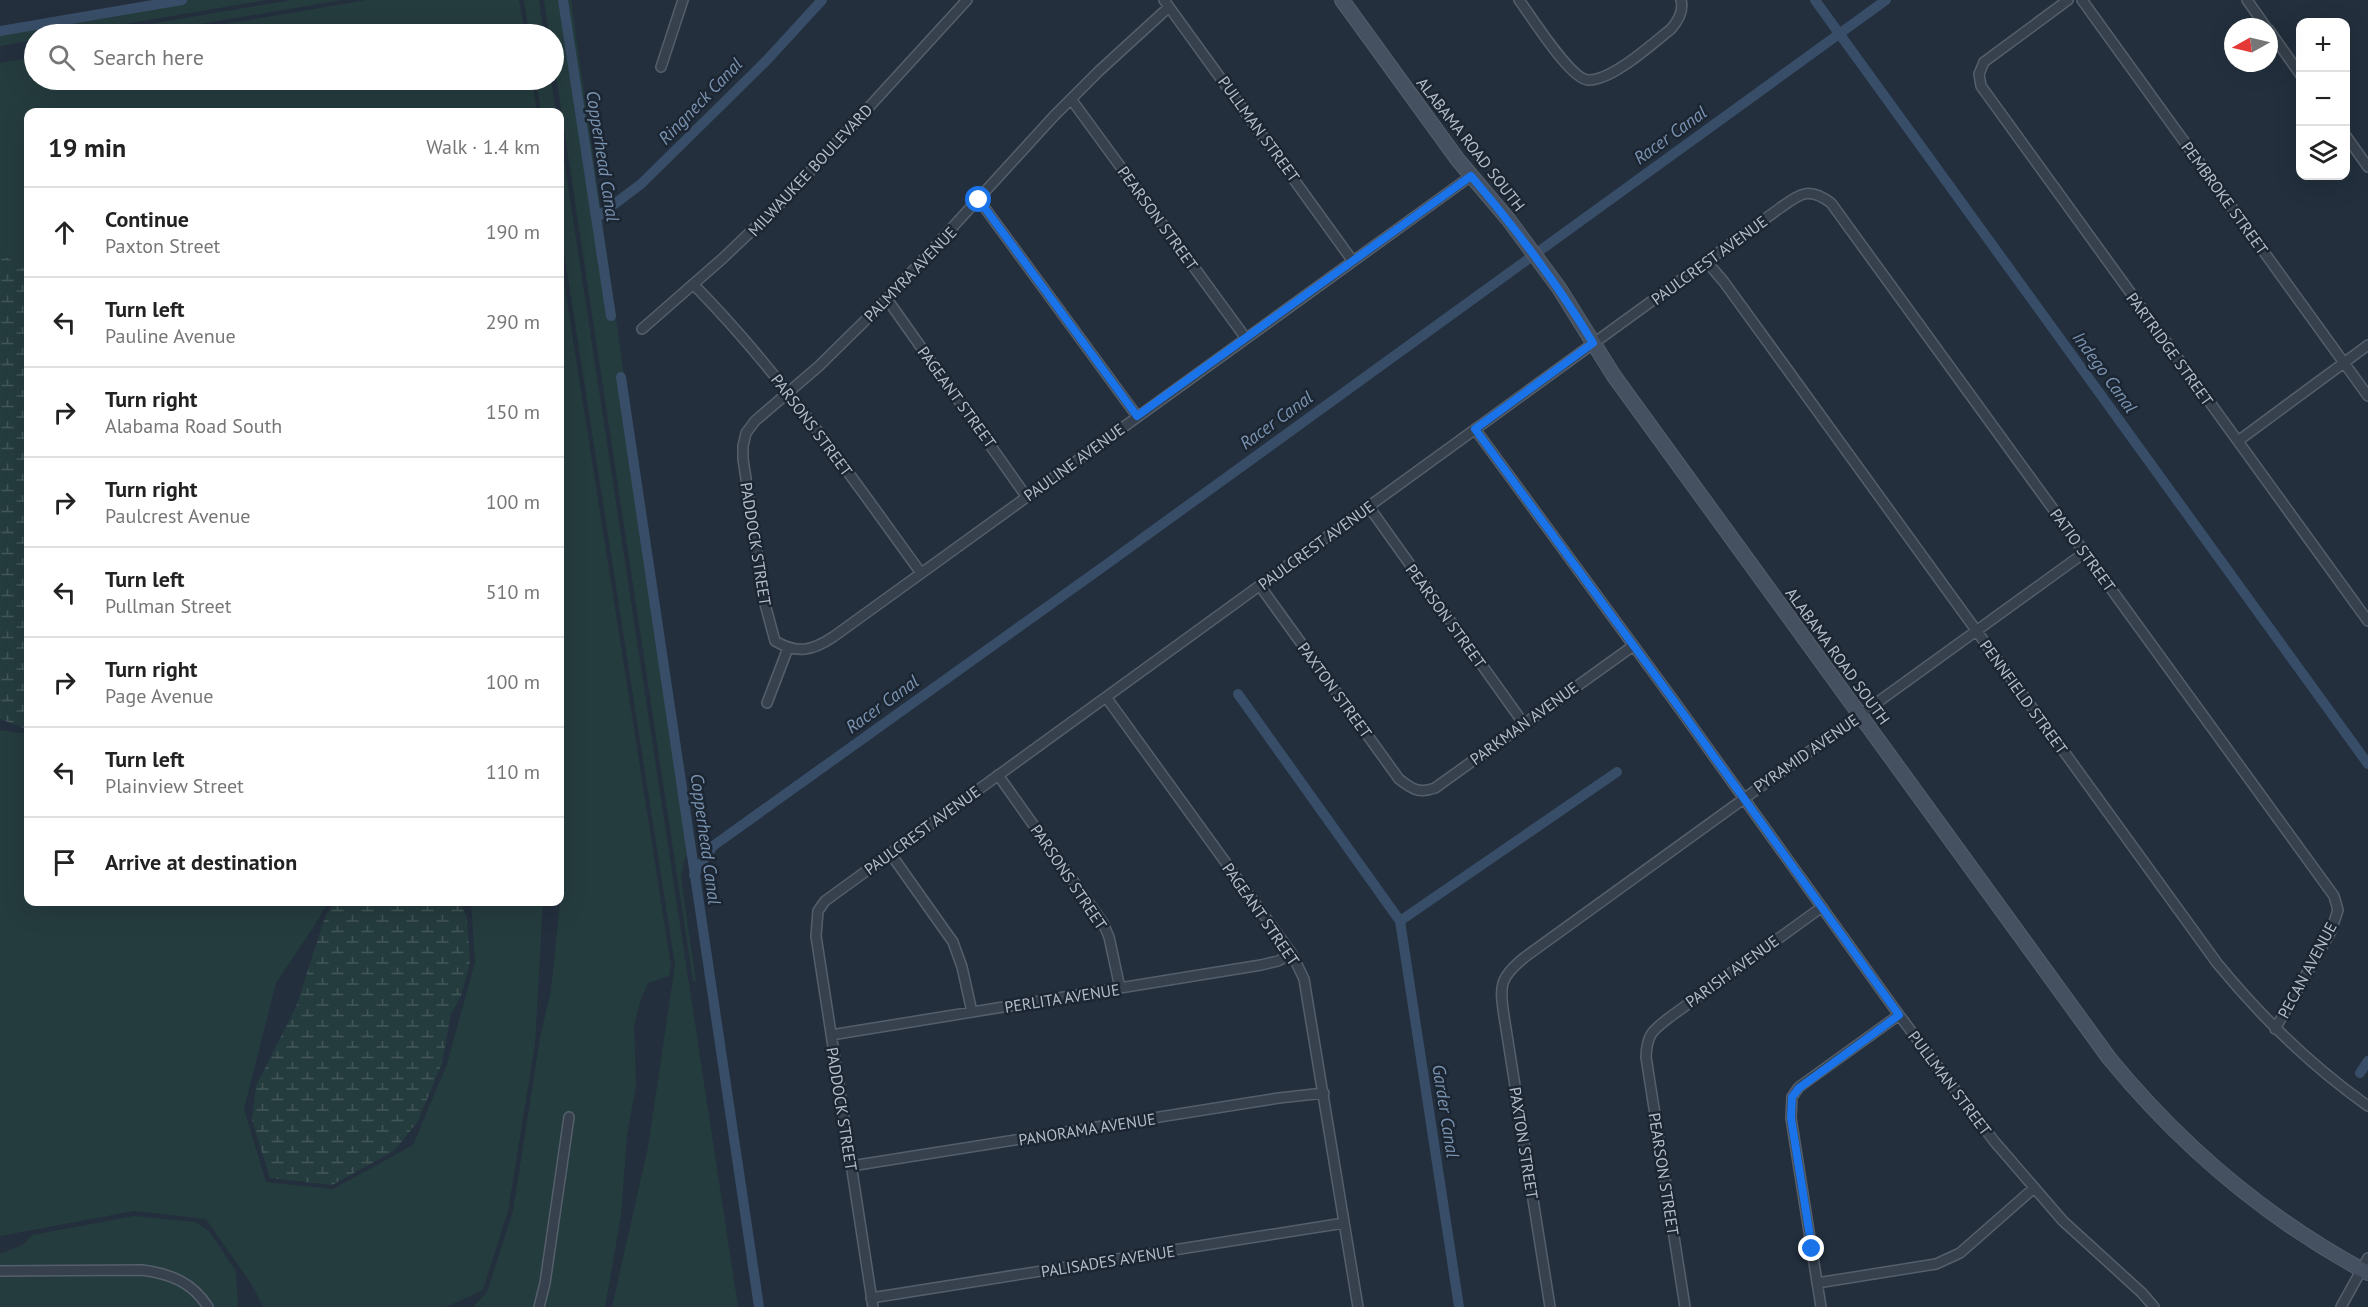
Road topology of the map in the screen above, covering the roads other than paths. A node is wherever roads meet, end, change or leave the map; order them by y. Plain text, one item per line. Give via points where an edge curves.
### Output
1 (683, 0) edge
2 (967, 0) edge
3 (1342, 0) edge
4 (1519, 0) edge
5 (1681, 0) edge
6 (2068, 0) edge
7 (2082, 0) edge
8 (2247, 0) edge
9 (1166, 3) edge
10 (2260, 18) edge
11 (2278, 43) edge
12 (661, 67) dead end
13 (2300, 72) edge
14 (1071, 99) junction
15 (2350, 142) edge
16 (2368, 167) edge
17 (1471, 176) junction
18 (1820, 195) joint
19 (979, 200) junction
20 (1352, 260) junction
21 (1707, 262) junction
22 (693, 284) junction
23 (887, 299) junction
24 (642, 329) dead end
25 (1245, 338) junction
26 (1593, 343) junction
27 (2368, 345) edge
28 (2344, 363) junction
29 (789, 393) junction
30 (2368, 396) edge
31 (1137, 416) junction
32 (1475, 429) junction
33 (746, 433) joint
34 (2238, 441) junction
35 (1026, 496) junction
36 (1369, 507) junction
37 (2085, 553) junction
38 (921, 573) junction
39 (1260, 586) junction
40 (2368, 621) edge
41 (1976, 630) junction
42 (1633, 646) junction
43 (788, 648) junction
44 (1106, 697) junction
45 (767, 703) dead end
46 (1861, 715) junction
47 (1524, 724) junction
48 (998, 775) junction
49 (1413, 790) joint
50 (1743, 798) junction
51 (890, 853) junction
52 (1822, 907) junction
53 (2338, 910) joint
54 (818, 911) joint
55 (1292, 954) junction
56 (1502, 980) joint
57 (1120, 988) junction
58 (972, 1012) junction
59 (1899, 1015) junction
60 (2275, 1029) junction
61 (831, 1035) junction
62 (1647, 1040) joint
63 (1324, 1093) junction
64 (2368, 1106) edge
65 (569, 1117) dead end
66 (851, 1166) junction
67 (2033, 1189) junction
68 (1344, 1223) junction
69 (2366, 1267) edge
70 (0, 1271) edge
71 (1817, 1283) junction
72 (872, 1302) edge
73 (208, 1307) edge
74 (539, 1307) edge
75 (1358, 1307) edge
76 (1550, 1307) edge
77 (1685, 1307) edge
78 (1821, 1307) edge
79 (2154, 1307) edge
80 (2341, 1307) edge

1 - 12 street
2 - 22 street, MILWAUKEE BOULEVARD via 783,201
3 - 17 street, ALABAMA ROAD SOUTH
4 - 5 street via 1564,62 1579,77 1589,80 1616,70 1671,29 1678,21
6 - 34 street, PARTRIDGE STREET via 1984,62 1979,74 1981,86
7 - 28 street, PEMBROKE STREET
8 - 10 street
9 - 14 street, PALMYRA AVENUE
9 - 20 street, PULLMAN STREET
11 - 13 street
14 - 19 street, PALMYRA AVENUE
14 - 25 street, PEARSON STREET
15 - 16 street
17 - 20 street, PAULINE AVENUE
17 - 26 street, ALABAMA ROAD SOUTH via 1526,243
18 - 21 street, PAULCREST AVENUE via 1796,196
18 - 37 street, PATIO STREET via 1831,203
19 - 23 street, PALMYRA AVENUE
19 - 31 street
20 - 25 street, PAULINE AVENUE
21 - 26 street, PAULCREST AVENUE
21 - 41 street, PENNFIELD STREET
22 - 24 street, MILWAUKEE BOULEVARD
22 - 29 street, PARSONS STREET
23 - 29 street, PALMYRA AVENUE
23 - 35 street, PAGEANT STREET
25 - 31 street, PAULINE AVENUE
26 - 32 street, PAULCREST AVENUE
26 - 46 street, ALABAMA ROAD SOUTH
27 - 28 street
28 - 30 street, PEMBROKE STREET
28 - 34 street
29 - 33 street, PALMYRA AVENUE
29 - 38 street, PARSONS STREET
31 - 35 street, PAULINE AVENUE
32 - 36 street, PAULCREST AVENUE
32 - 42 street, PULLMAN STREET
33 - 43 street, PADDOCK STREET via 743,459 765,604 775,641
34 - 40 street, PARTRIDGE STREET
35 - 38 street, PAULINE AVENUE
36 - 39 street, PAULCREST AVENUE
36 - 47 street, PEARSON STREET
37 - 41 street, PYRAMID AVENUE
37 - 53 street, PATIO STREET via 2319,874
38 - 43 street, PAULINE AVENUE via 822,644 806,650
39 - 44 street, PAULCREST AVENUE
39 - 49 street, PAXTON STREET via 1399,779
41 - 46 street, PYRAMID AVENUE
41 - 60 street, PENNFIELD STREET via 2217,963
42 - 47 street, PARKMAN AVENUE
42 - 50 street, PULLMAN STREET
43 - 45 street
44 - 48 street, PAULCREST AVENUE
44 - 55 street, PAGEANT STREET
46 - 50 street, PYRAMID AVENUE
46 - 69 street, ALABAMA ROAD SOUTH via 2109,1058 2152,1108 2223,1176 2264,1208 2289,1226
47 - 49 street, PARKMAN AVENUE via 1435,788
48 - 51 street, PAULCREST AVENUE
48 - 57 street, PARSONS STREET via 1103,922
50 - 52 street, PULLMAN STREET
50 - 56 street, PYRAMID AVENUE via 1525,957
51 - 54 street, PAULCREST AVENUE via 825,901
51 - 58 street via 953,942
52 - 59 street, PULLMAN STREET
52 - 62 street, PARISH AVENUE via 1670,1017
53 - 60 street, PECAN AVENUE via 2331,931
54 - 61 street, PADDOCK STREET via 816,936
55 - 57 street, PERLITA AVENUE via 1278,962
55 - 63 street, PAGEANT STREET via 1308,993
56 - 76 street, PAXTON STREET via 1504,1016
57 - 58 street, PERLITA AVENUE
58 - 61 street, PERLITA AVENUE
59 - 67 street, PULLMAN STREET
59 - 71 street via 1792,1097 1791,1118
60 - 64 street, PENNFIELD STREET via 2304,1057
61 - 66 street, PADDOCK STREET
62 - 77 street, PEARSON STREET via 1646,1057
63 - 66 street, PANORAMA AVENUE
63 - 68 street, PAGEANT STREET
65 - 74 street
66 - 72 street, PADDOCK STREET
67 - 71 street via 1947,1260
67 - 79 street, PULLMAN STREET
68 - 72 street, PALISADES AVENUE
68 - 75 street, PAGEANT STREET
69 - 80 street
70 - 73 street via 161,1273 187,1284
71 - 78 street

